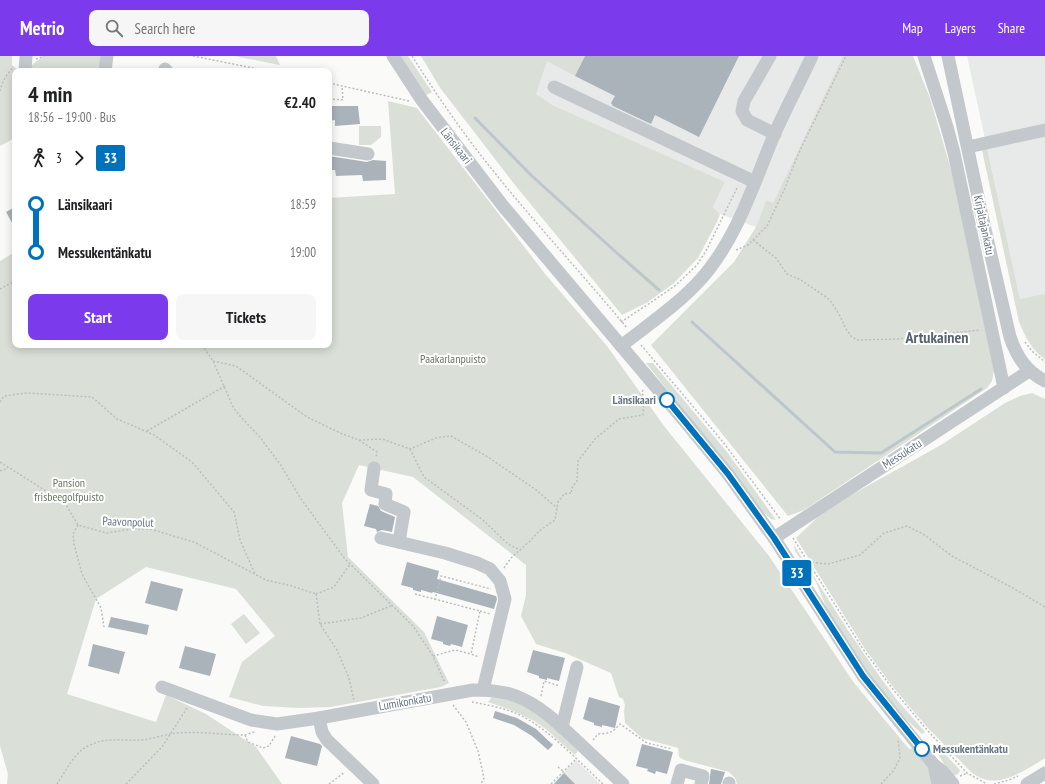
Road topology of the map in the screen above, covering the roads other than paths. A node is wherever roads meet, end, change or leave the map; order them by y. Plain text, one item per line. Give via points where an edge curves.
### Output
1 (108, 56) edge
2 (393, 56) edge
3 (770, 56) edge
4 (812, 56) edge
5 (924, 56) edge
6 (948, 56) edge
7 (105, 68) edge
8 (554, 87) dead end
9 (1045, 130) edge
10 (775, 134) junction
11 (332, 148) edge
12 (968, 148) junction
13 (368, 154) dead end
14 (756, 182) junction
15 (621, 346) junction
16 (1029, 370) junction
17 (1045, 381) edge
18 (1004, 388) junction
19 (374, 468) road end
20 (381, 538) dead end
21 (774, 538) junction
22 (399, 542) junction
23 (578, 667) dead end
24 (162, 687) dead end
25 (483, 690) junction
26 (319, 718) junction
27 (562, 727) junction
28 (934, 764) junction
29 (1045, 773) edge
30 (373, 784) edge
31 (623, 784) edge
32 (677, 784) edge
33 (701, 784) edge
34 (938, 784) edge
35 (953, 784) edge
36 (1027, 784) edge

1 - 7 street
2 - 15 street, Länsikaari via 421,99 498,200
3 - 10 street via 744,101 742,111 747,120
4 - 10 street
5 - 18 street, Kirjaltajankatu via 954,153
6 - 12 street, Kirjaltajankatu
8 - 14 street
9 - 12 street
10 - 14 street
11 - 13 street
12 - 16 street, Kirjaltajankatu via 1004,318 1013,346
14 - 15 street via 718,258 702,278 671,307
15 - 21 street, Länsikaari via 728,474
16 - 17 street, Kirjaltajankatu
16 - 18 street, Messukatu
18 - 21 street, Messukatu
19 - 22 street via 371,490 386,494 385,504 404,512
20 - 22 street
21 - 28 street, Länsikaari via 863,676
22 - 25 street via 477,563 490,569 500,581 505,599
23 - 27 street
24 - 26 street, Lumikonkatu via 265,723 276,724
25 - 26 street, Lumikonkatu
25 - 27 street, Lumikonkatu via 516,696 530,702
26 - 30 street via 327,740
27 - 31 street, Lumikonkatu via 588,746
28 - 34 street, Länsikaari
28 - 35 street, Länsikaari
29 - 36 street
32 - 33 street via 681,770 703,776

